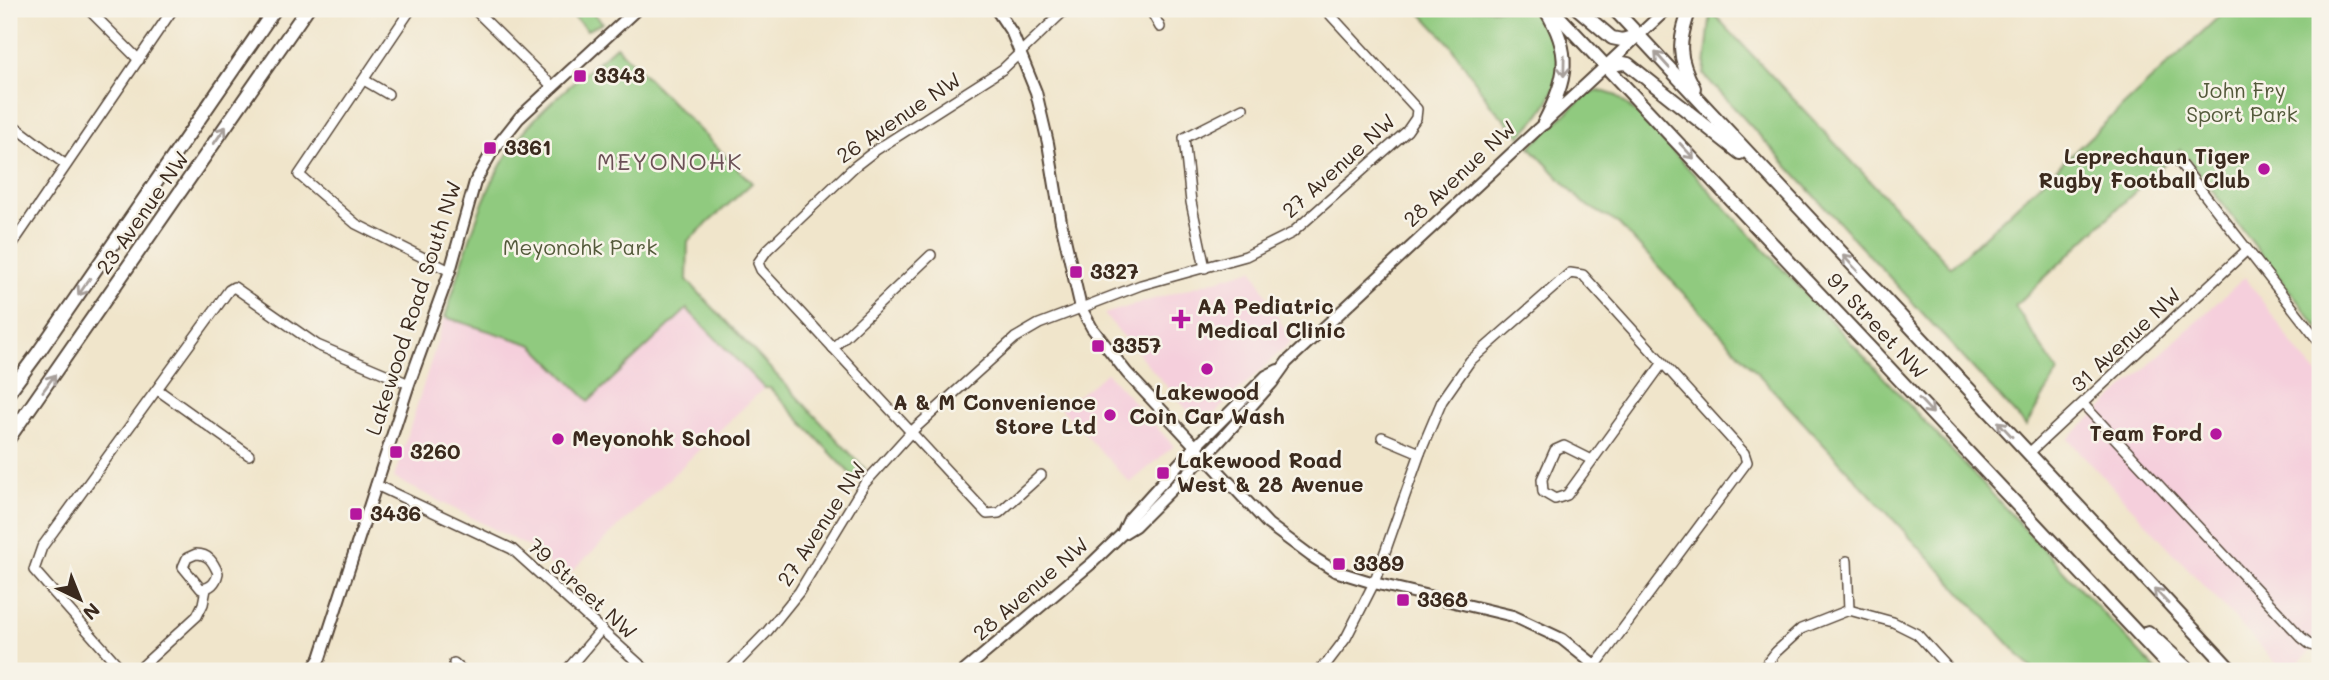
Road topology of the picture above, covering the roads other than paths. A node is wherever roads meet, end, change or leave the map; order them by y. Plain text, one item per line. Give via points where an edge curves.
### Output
1 (88, 9) edge
2 (173, 9) edge
3 (275, 9) edge
4 (307, 9) edge
5 (411, 9) edge
6 (474, 9) edge
7 (637, 9) edge
8 (996, 9) edge
9 (1066, 9) edge
10 (1150, 9) edge
11 (1325, 9) edge
12 (1545, 9) edge
13 (1552, 9) edge
14 (1578, 9) edge
15 (1614, 9) edge
16 (1667, 9) edge
17 (1690, 9) edge
18 (1160, 27) dead end
19 (1639, 35) junction
20 (1021, 52) junction
21 (139, 60) junction
22 (1606, 66) junction
23 (364, 80) junction
24 (553, 87) junction
25 (388, 94) dead end
26 (1705, 107) junction
27 (1243, 108) dead end
28 (9, 122) edge
29 (1544, 123) junction
30 (2179, 162) dead end
31 (66, 165) junction
32 (1758, 165) junction
33 (9, 249) edge
34 (2247, 250) junction
35 (931, 255) dead end
36 (1205, 268) junction
37 (450, 271) junction
38 (1081, 308) junction
39 (2320, 343) edge
40 (833, 348) junction
41 (1662, 364) junction
42 (1280, 369) junction
43 (409, 384) junction
44 (158, 390) junction
45 (9, 392) edge
46 (2083, 404) junction
47 (912, 431) junction
48 (1382, 437) dead end
49 (9, 438) edge
50 (1195, 447) junction
51 (1420, 453) junction
52 (2028, 454) junction
53 (249, 455) dead end
54 (1205, 457) junction
55 (1592, 460) junction
56 (1041, 475) dead end
57 (376, 485) junction
58 (1122, 534) junction
59 (2059, 548) junction
60 (1847, 561) dead end
61 (1374, 583) junction
62 (206, 589) dead end
63 (1849, 610) junction
64 (602, 629) junction
65 (2320, 647) edge
66 (454, 663) dead end
67 (1599, 668) edge
68 (2172, 670) edge
69 (123, 671) edge
70 (137, 671) edge
71 (311, 671) edge
72 (463, 671) edge
73 (566, 671) edge
74 (647, 671) edge
75 (729, 671) edge
76 (964, 671) edge
77 (1317, 671) edge
78 (1761, 671) edge
79 (1951, 671) edge
80 (2189, 671) edge
81 (2234, 671) edge

1 - 21 street
2 - 21 street
3 -> 45 main road, 23 Avenue NW
49 -> 4 main road, 23 Avenue NW
5 - 23 street
6 - 24 street
7 - 24 street, Lakewood Road South NW
8 - 20 street
9 - 20 street, 26 Avenue NW
10 - 18 street
11 - 36 street, 27 Avenue NW via 1417,109 1416,118 1292,233 1246,256
12 -> 29 main road via 1565,61 1560,89
13 - 22 main road, 91 Street NW
14 - 19 main road via 1612,38
15 - 19 main road, 91 Street NW
16 - 19 street, 28 Avenue NW
17 - 26 main road via 1679,47 1686,74
19 - 22 street, 28 Avenue NW
26 -> 19 main road, 91 Street NW
20 - 38 street via 1048,143
20 - 40 street, 26 Avenue NW via 1003,69 854,167 758,262
21 - 31 street
22 - 29 street, 28 Avenue NW
22 - 32 main road via 1628,64
22 -> 59 main road, 91 Street NW
23 - 25 street
23 - 37 street via 299,175 356,224
24 - 37 street, Lakewood Road South NW via 519,118 475,182
26 - 32 main road, 91 Street NW
27 - 36 street via 1184,138
28 - 31 street
29 - 42 street, 28 Avenue NW
30 - 34 street
31 - 33 street
52 -> 32 main road, 91 Street NW
34 - 39 street
34 - 46 street, 31 Avenue NW
35 - 40 street
36 - 38 street, 27 Avenue NW
37 - 43 street, Lakewood Road South NW
38 - 47 street, 27 Avenue NW via 1015,338
38 - 50 street via 1127,373
40 - 47 street
41 - 51 street via 1583,275 1570,273 1469,361 1442,401
41 - 55 street
41 - 67 street via 1744,453 1747,462
42 - 50 street, 28 Avenue NW via 1266,376
42 - 54 street, 28 Avenue NW
43 - 44 street via 317,345 234,287
43 - 57 street, Lakewood Road South NW
44 - 53 street
44 - 69 street via 42,547 34,570
46 - 52 street, 31 Avenue NW
46 - 65 street via 2301,637
47 - 56 street via 987,514 999,513
47 - 75 street, 27 Avenue NW via 866,483 785,611
48 - 51 street
50 - 54 street
50 - 58 street, 28 Avenue NW via 1129,519
51 - 61 street
81 -> 52 main road, 91 Street NW
54 - 58 street, 28 Avenue NW
54 - 61 street via 1293,544 1335,571
55 - 55 street via 1564,446 1555,450 1542,479 1543,492 1555,499 1565,497
57 - 64 street, 79 Street NW via 512,549
57 - 71 street, Lakewood Road South NW via 320,658
58 - 76 street, 28 Avenue NW
59 - 68 main road, 91 Street NW
59 - 80 main road
60 - 63 street
61 - 67 street via 1513,615 1562,639
61 - 77 street via 1346,638
62 - 70 street via 197,616
63 - 78 street via 1801,629
63 - 79 street via 1917,634
64 - 73 street
64 - 74 street, 79 Street NW
66 - 72 street

